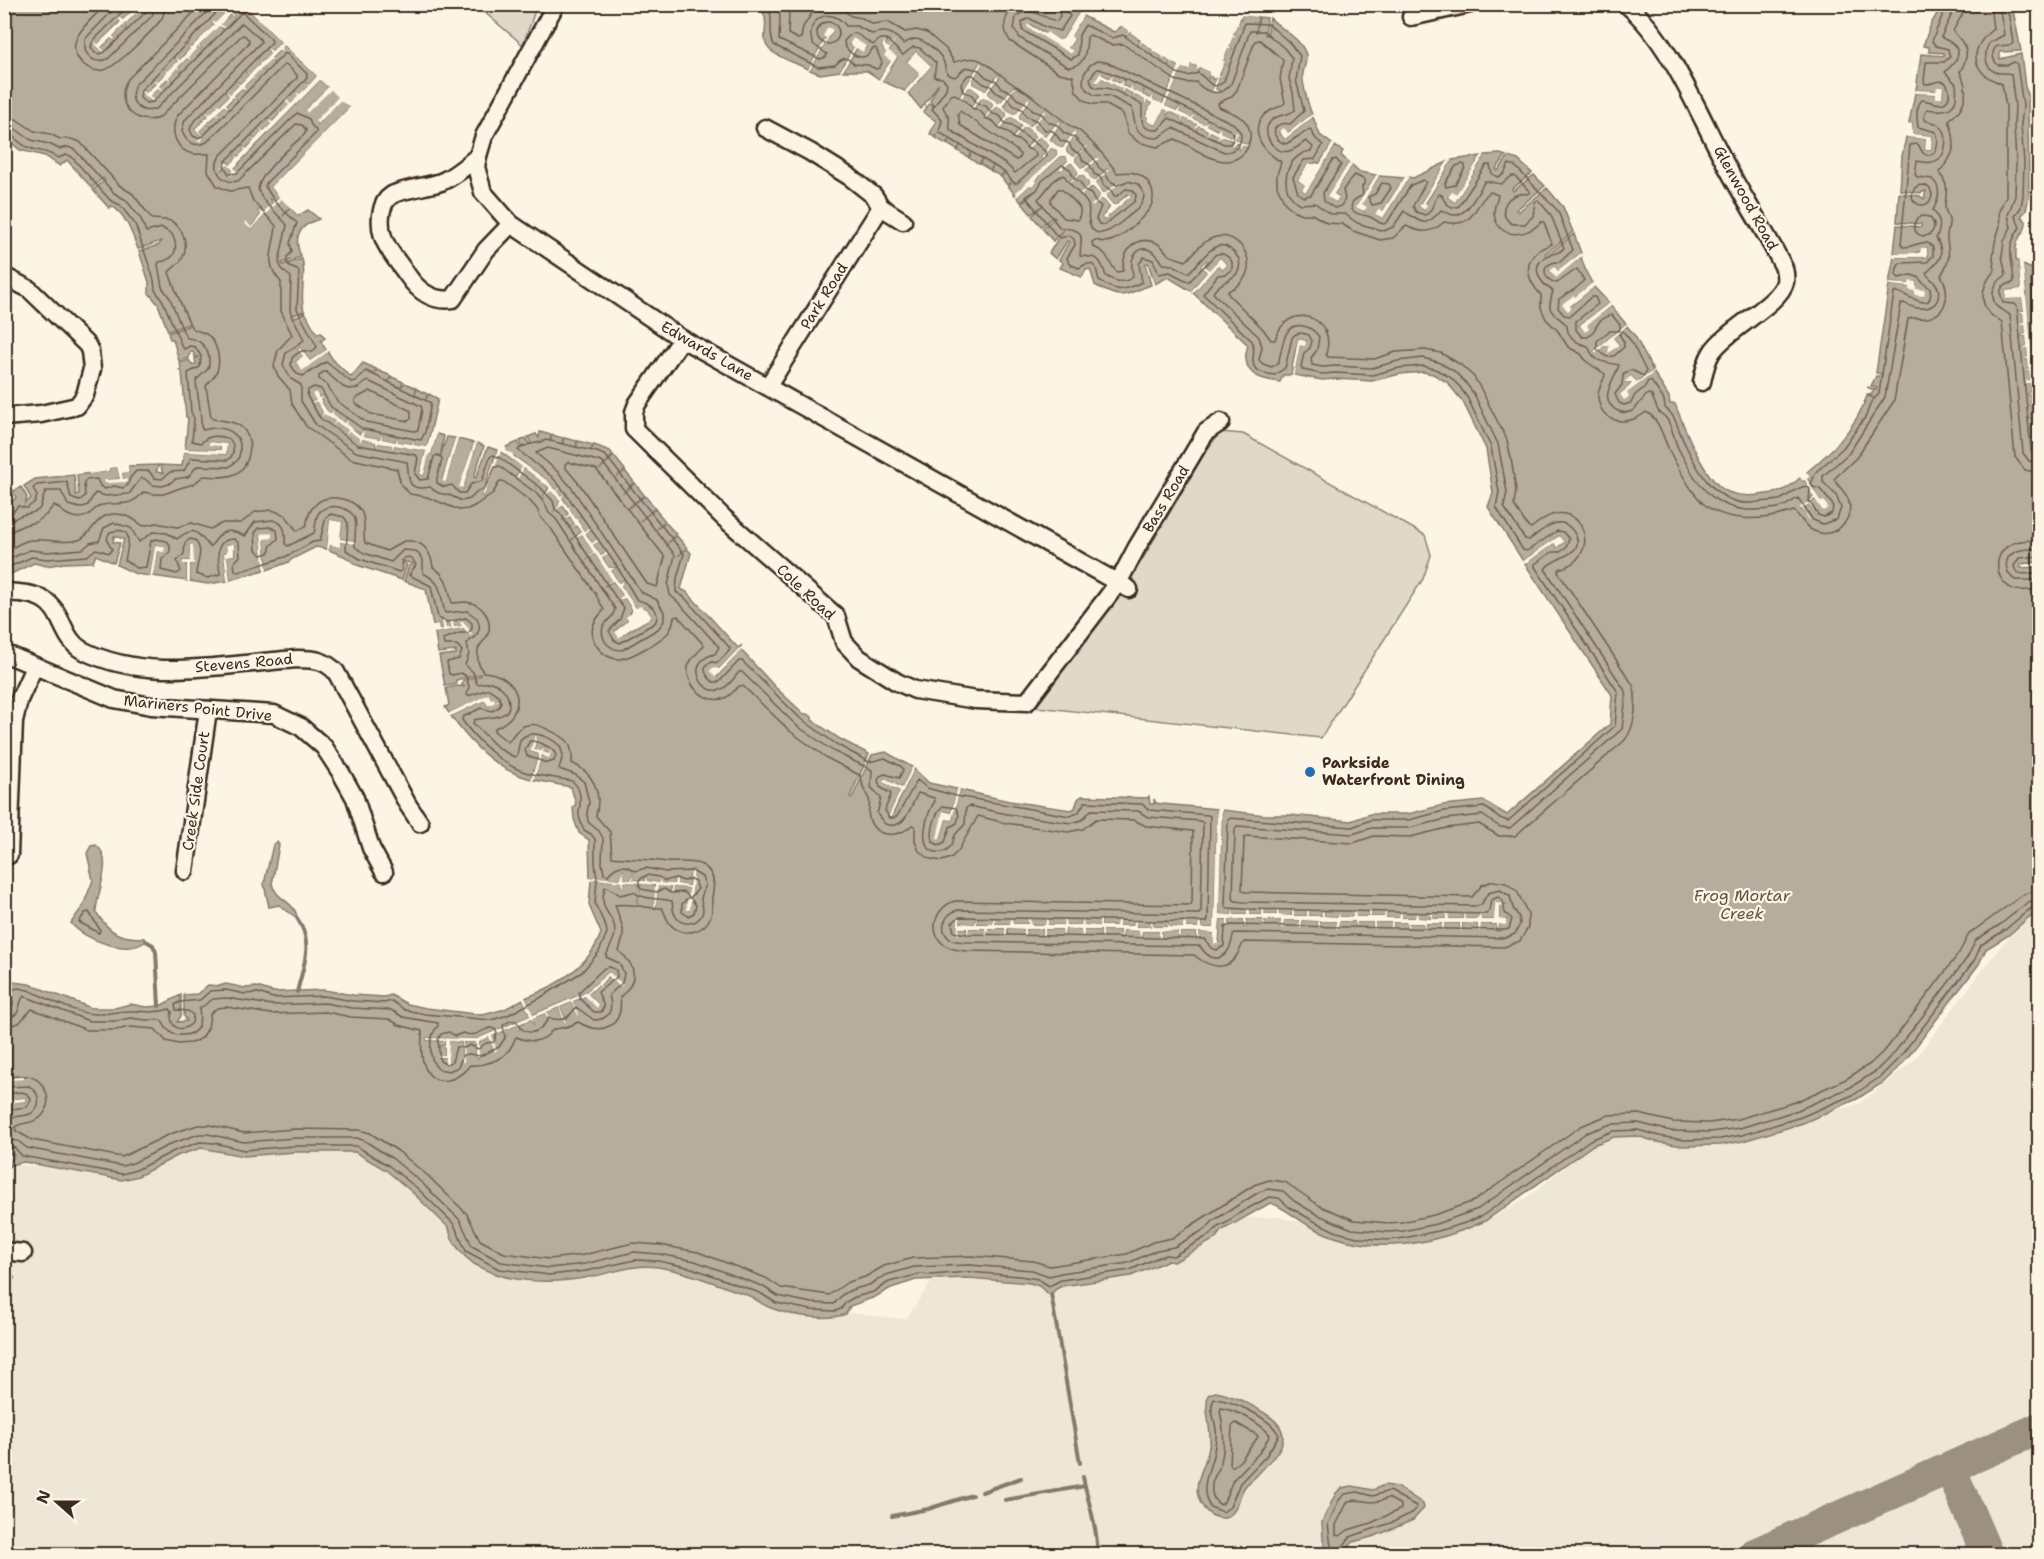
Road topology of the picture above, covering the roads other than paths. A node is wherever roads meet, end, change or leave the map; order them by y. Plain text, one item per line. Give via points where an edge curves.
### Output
1 (556, 4) edge
2 (1470, 4) edge
3 (1626, 4) edge
4 (1411, 17) dead end
5 (765, 128) dead end
6 (478, 156) junction
7 (881, 207) junction
8 (903, 221) dead end
9 (511, 224) junction
10 (6, 276) edge
11 (682, 339) junction
12 (1702, 382) dead end
13 (768, 386) junction
14 (4, 417) edge
15 (1221, 422) dead end
16 (1123, 586) junction
17 (4, 592) edge
18 (4, 653) edge
19 (34, 667) junction
20 (208, 710) junction
21 (420, 823) dead end
22 (9, 855) dead end
23 (185, 871) dead end
24 (384, 872) dead end
25 (4, 1251) edge
26 (23, 1253) dead end

1 - 6 street, Edwards Lane via 484,136
2 - 4 street
3 - 12 street, Glenwood Road via 1669,57 1784,268 1785,282 1778,293 1712,351
5 - 7 street via 850,177 874,196
6 - 9 street, Edwards Lane via 476,167 483,192
6 - 9 street via 440,182 391,196 381,215 383,238 411,280 423,293 441,301 453,299 486,250
7 - 8 street
7 - 13 street, Park Road
9 - 11 street, Edwards Lane
10 - 14 street via 29,289 87,345 92,369 83,399 73,408
11 - 13 street, Edwards Lane
11 - 16 street, Cole Road via 637,404 634,429 724,518 836,616 844,642 859,658 897,682 941,695 1027,702
13 - 16 street, Edwards Lane
15 - 16 street, Bass Road via 1206,432 1137,547
17 - 21 street, Stevens Road via 46,600 74,645 99,657 142,668 323,661 336,672
18 - 19 street, Mariners Point Drive
19 - 20 street, Mariners Point Drive via 114,699
19 - 22 street via 14,721
20 - 23 street, Creek Side Court
20 - 24 street, Mariners Point Drive via 274,714 313,736 355,798 371,848
25 - 26 street

